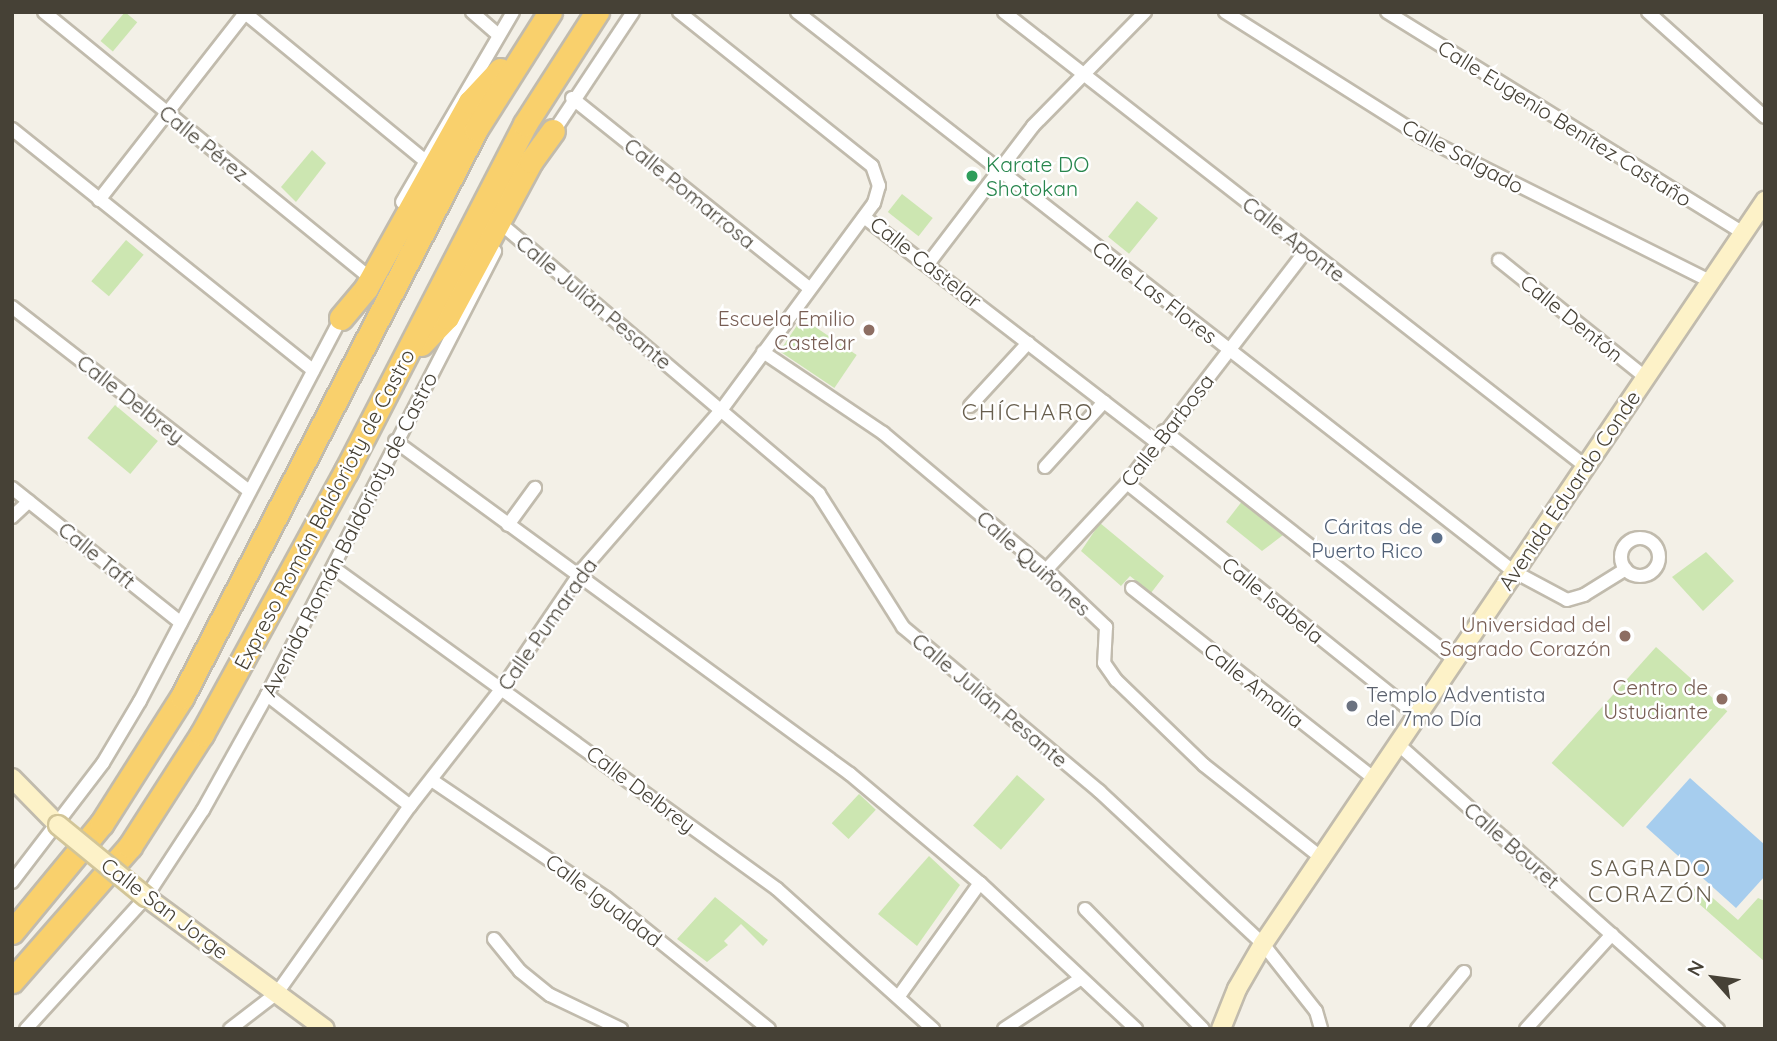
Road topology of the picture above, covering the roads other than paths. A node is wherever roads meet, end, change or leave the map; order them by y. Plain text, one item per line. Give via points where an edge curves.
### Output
1 (44, 12) edge
2 (472, 12) edge
3 (513, 12) edge
4 (550, 12) edge
5 (597, 12) edge
6 (633, 12) edge
7 (679, 12) edge
8 (797, 12) edge
9 (1003, 12) edge
10 (1145, 12) edge
11 (1225, 12) edge
12 (1387, 12) edge
13 (1648, 12) edge
14 (244, 13) edge
15 (536, 32) junction
16 (498, 35) junction
17 (1082, 73) junction
18 (572, 98) junction
19 (167, 113) junction
20 (1765, 117) edge
21 (12, 130) edge
22 (553, 131) junction
23 (423, 159) junction
24 (1000, 172) junction
25 (99, 200) junction
26 (1765, 201) edge
27 (864, 217) junction
28 (507, 229) junction
29 (1743, 233) junction
30 (1307, 249) junction
31 (1499, 260) dead end
32 (928, 264) junction
33 (365, 274) junction
34 (1711, 282) junction
35 (809, 288) junction
36 (12, 307) edge
37 (341, 318) junction
38 (1028, 343) junction
39 (1230, 349) junction
40 (763, 352) junction
41 (404, 361) junction
42 (313, 369) junction
43 (1645, 377) junction
44 (1104, 402) junction
45 (970, 406) dead end
46 (722, 409) junction
47 (1164, 431) junction
48 (395, 441) junction
49 (1156, 442) junction
50 (1585, 466) junction
51 (1045, 467) dead end
52 (1127, 483) junction
53 (12, 488) edge
54 (535, 488) dead end
55 (249, 491) junction
56 (29, 501) junction
57 (12, 517) edge
58 (508, 525) junction
59 (334, 568) junction
60 (1626, 569) dead end
61 (1046, 570) junction
62 (1514, 571) junction
63 (579, 578) junction
64 (1132, 587) dead end
65 (181, 623) junction
66 (1456, 661) junction
67 (503, 687) junction
68 (267, 695) junction
69 (1419, 717) junction
70 (1399, 746) junction
71 (12, 778) edge
72 (1376, 780) junction
73 (433, 781) junction
74 (410, 806) junction
75 (58, 825) junction
76 (1323, 859) junction
77 (12, 882) edge
78 (981, 883) junction
79 (146, 897) junction
80 (1085, 909) dead end
81 (12, 932) edge
82 (1612, 934) junction
83 (494, 939) dead end
84 (1263, 944) junction
85 (1464, 972) dead end
86 (1080, 979) junction
87 (12, 981) edge
88 (277, 993) junction
89 (899, 996) junction
90 (26, 1029) edge
91 (230, 1029) edge
92 (325, 1029) edge
93 (621, 1029) edge
94 (769, 1029) edge
95 (933, 1029) edge
96 (1004, 1029) edge
97 (1136, 1029) edge
98 (1203, 1029) edge
99 (1221, 1029) edge
100 (1321, 1029) edge
101 (1416, 1029) edge
102 (1526, 1029) edge
103 (1718, 1029) edge

1 - 19 street, Calle Pérez
2 - 16 street
3 - 16 street
4 - 15 highway, Expreso Román Baldorioty de Castro
5 - 41 highway, Expreso Román Baldorioty de Castro via 525,124
6 - 18 street, Avenida Román Baldorioty de Castro
7 - 27 street, Calle Castelar via 872,166 879,186
8 - 24 street, Calle Las Flores
9 - 17 street, Calle Aponte
10 - 17 street
11 - 34 street, Calle Salgado via 1424,138
12 - 29 street, Calle Eugenio Benítez Castaño
13 - 20 street
14 - 19 street
14 - 23 street
15 - 37 highway via 470,102 366,288
15 - 81 highway, Expreso Román Baldorioty de Castro via 475,129 182,697 102,823
16 - 23 street
17 - 24 street via 1033,126
17 - 30 street, Calle Aponte
18 - 22 street, Avenida Román Baldorioty de Castro
18 - 35 street, Calle Pomarrosa
19 - 25 street
19 - 33 street, Calle Pérez
21 - 25 street
22 - 28 street, Avenida Román Baldorioty de Castro
22 - 41 highway via 531,161 447,317
23 - 33 street
24 - 32 street
24 - 39 street, Calle Las Flores
25 - 42 street
26 - 29 street, Avenida Eduardo Conde
27 - 32 street, Calle Castelar
27 - 35 street, Calle Pumarada
28 - 46 street, Calle Julián Pesante
28 - 48 street, Avenida Román Baldorioty de Castro
29 - 34 street, Avenida Eduardo Conde
30 - 39 street, Calle Barbosa
30 - 50 street, Calle Aponte
31 - 43 street, Calle Dentón
32 - 38 street, Calle Castelar
33 - 37 street
34 - 43 street, Avenida Eduardo Conde
35 - 40 street, Calle Pumarada
36 - 55 street, Calle Delbrey
37 - 42 street
38 - 44 street, Calle Castelar
38 - 45 street
39 - 47 street, Calle Barbosa
39 - 62 street, Calle Las Flores
40 - 46 street, Calle Pumarada
40 - 61 street, Calle Quiñones via 883,433
41 - 87 highway, Expreso Román Baldorioty de Castro via 208,723 162,798 130,846
42 - 55 street
43 - 50 street, Avenida Eduardo Conde
44 - 49 street, Calle Castelar
44 - 51 street
46 - 63 street, Calle Pumarada
46 - 84 street, Calle Julián Pesante via 819,494 903,628 1099,790
47 - 49 street, Calle Barbosa
47 - 66 street
48 - 58 street
48 - 59 street, Avenida Román Baldorioty de Castro
49 - 52 street, Calle Barbosa
50 - 62 street, Avenida Eduardo Conde
52 - 61 street, Calle Barbosa
52 - 69 street, Calle Isabela
53 - 56 street, Calle Taft
54 - 58 street
55 - 65 street
56 - 57 street
56 - 65 street, Calle Taft
58 - 63 street
59 - 67 street, Calle Delbrey
59 - 68 street, Avenida Román Baldorioty de Castro
60 - 62 street, Calle Las Flores via 1567,600
61 - 76 street, Calle Quiñones via 1106,627 1104,663 1116,680 1203,765
62 - 66 street, Avenida Eduardo Conde
63 - 67 street, Calle Pumarada
63 - 78 street via 784,723
64 - 72 street, Calle Amalia
65 - 75 street via 109,752
66 - 69 street, Avenida Eduardo Conde
67 - 73 street, Calle Pumarada
67 - 89 street, Calle Delbrey via 777,889
68 - 74 street
68 - 79 street, Avenida Román Baldorioty de Castro via 203,810
69 - 70 street, Avenida Eduardo Conde
70 - 72 street, Avenida Eduardo Conde
70 - 82 street, Calle Bouret
71 - 75 street, Calle San Jorge
72 - 76 street, Avenida Eduardo Conde
73 - 74 street, Calle Pumarada
73 - 94 street, Calle Igualdad via 606,898
74 - 88 street, Calle Pumarada
75 - 77 street
75 - 79 street, Calle San Jorge, bridge
76 - 84 street, Avenida Eduardo Conde
78 - 86 street
78 - 89 street
79 - 88 street, Calle San Jorge
79 - 90 street, Avenida Román Baldorioty de Castro
80 - 98 street
82 - 102 street
82 - 103 street, Calle Bouret
83 - 93 street via 520,971 550,995
84 - 99 street, Avenida Eduardo Conde
84 - 100 street, Calle Julián Pesante via 1316,1011
85 - 101 street
86 - 96 street
86 - 97 street
88 - 91 street, Calle Pumarada
88 - 92 street, Calle San Jorge
89 - 95 street, Calle Delbrey

